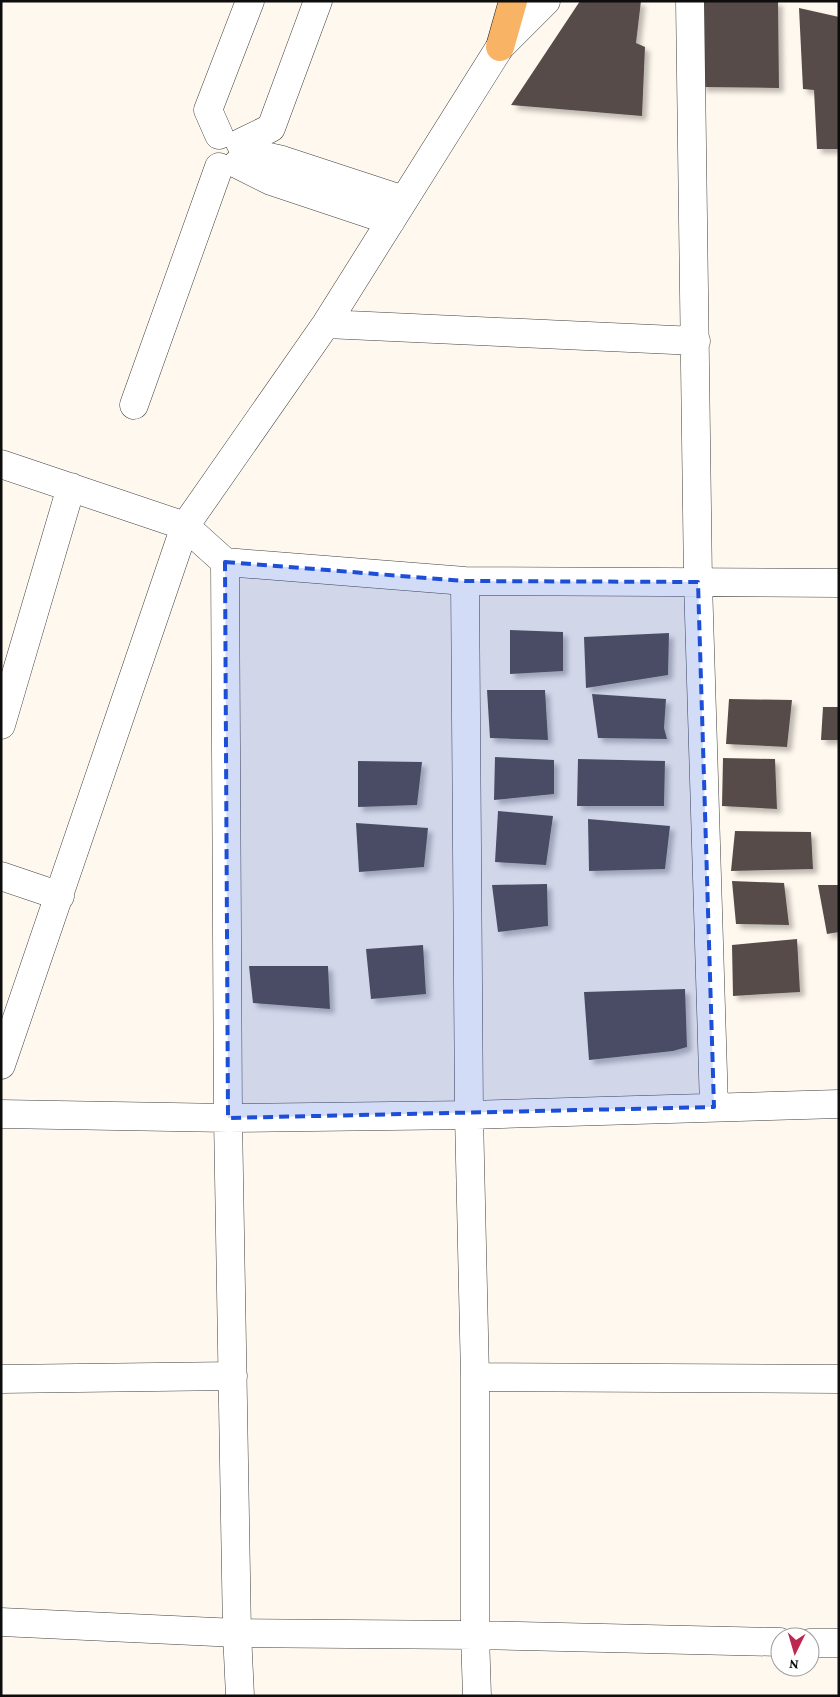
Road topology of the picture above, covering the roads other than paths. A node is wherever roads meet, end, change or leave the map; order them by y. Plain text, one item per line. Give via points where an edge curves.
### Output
1 (250, 1) edge
2 (318, 1) edge
3 (513, 1) edge
4 (546, 1) edge
5 (690, 1) edge
6 (500, 47) junction
7 (232, 152) junction
8 (397, 210) junction
9 (326, 324) junction
10 (696, 341) junction
11 (134, 405) dead end
12 (1, 464) edge
13 (71, 487) junction
14 (185, 526) junction
15 (225, 562) junction
16 (465, 581) junction
17 (698, 582) junction
18 (839, 583) edge
19 (1, 725) edge
20 (1, 876) edge
21 (60, 896) junction
22 (1, 1065) edge
23 (839, 1104) edge
24 (714, 1107) junction
25 (1, 1114) edge
26 (469, 1115) junction
27 (228, 1118) junction
28 (233, 1376) junction
29 (475, 1377) junction
30 (1, 1379) edge
31 (839, 1379) edge
32 (1, 1622) edge
33 (237, 1633) junction
34 (475, 1635) junction
35 (770, 1642) edge
36 (820, 1643) edge
37 (839, 1643) edge
38 (240, 1696) edge
39 (477, 1696) edge

1 - 7 street via 208,110
2 - 7 street via 271,128
3 - 6 main road
4 - 6 street
5 - 10 street
6 - 8 street
7 - 8 street via 282,160
7 - 11 street
8 - 9 street
9 - 10 street
9 - 14 street
10 - 17 street
12 - 13 street
13 - 14 street
13 - 19 street
14 - 15 street
14 - 21 street
15 - 16 street
15 - 27 street
16 - 17 street
16 - 26 street
17 - 18 street
17 - 24 street
20 - 21 street
21 - 22 street
23 - 24 street
24 - 26 street
25 - 27 street
26 - 27 street
26 - 29 street
27 - 28 street
28 - 30 street
28 - 33 street
29 - 31 street
29 - 34 street
32 - 33 street
33 - 34 street
33 - 38 street
34 - 35 street
34 - 39 street
36 - 37 street

